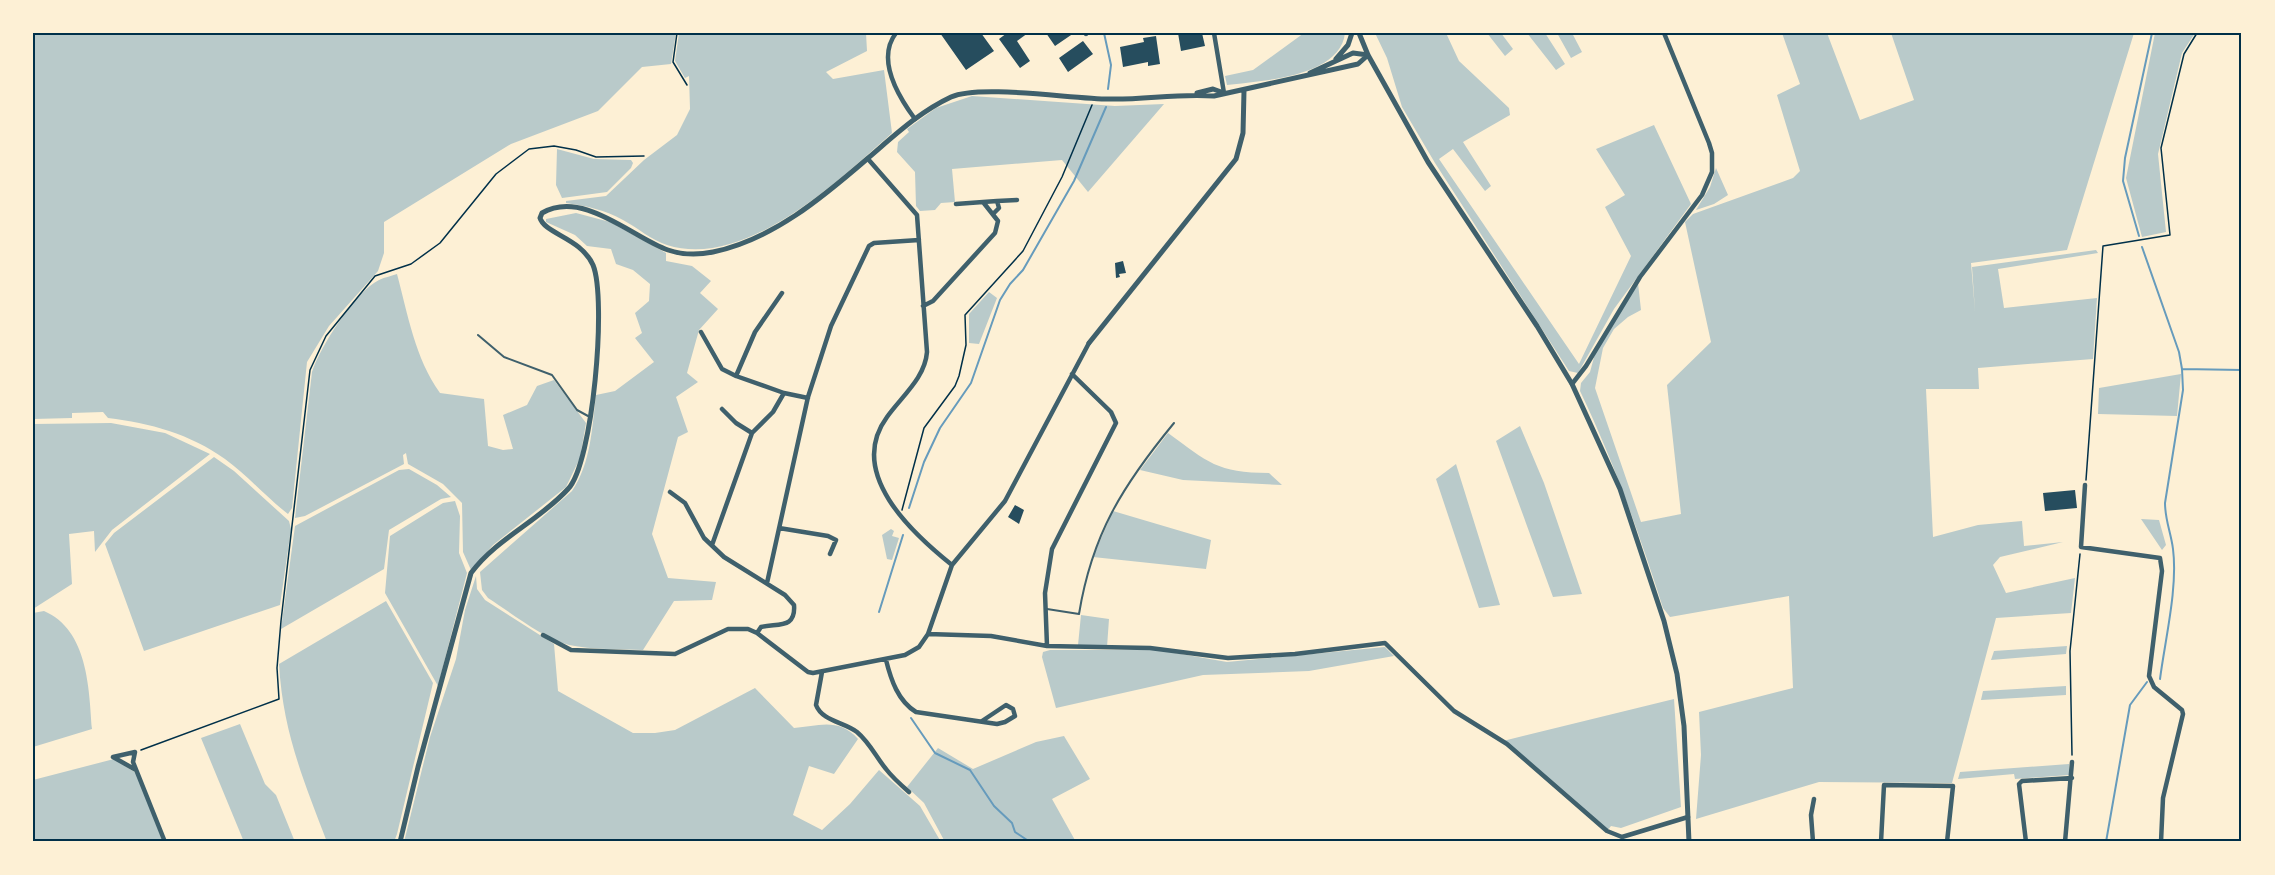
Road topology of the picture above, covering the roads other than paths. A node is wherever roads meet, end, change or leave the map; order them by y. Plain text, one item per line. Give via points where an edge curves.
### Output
1 (896, 33) edge
2 (1214, 33) edge
3 (1352, 33) edge
4 (1359, 33) edge
5 (1664, 33) edge
6 (1368, 55) junction
7 (1325, 66) junction
8 (1302, 76) junction
9 (1244, 91) junction
10 (1224, 93) junction
11 (915, 118) junction
12 (868, 159) junction
13 (1017, 200) dead end
14 (997, 201) junction
15 (982, 202) junction
16 (956, 204) dead end
17 (994, 213) junction
18 (919, 240) junction
19 (782, 293) dead end
20 (923, 306) junction
21 (700, 332) dead end
22 (478, 335) dead end
23 (1089, 343) joint
24 (1072, 374) junction
25 (736, 376) junction
26 (1572, 384) junction
27 (784, 393) junction
28 (807, 398) junction
29 (722, 409) dead end
30 (591, 417) junction
31 (1174, 423) dead end
32 (752, 433) junction
33 (2085, 485) road end
34 (670, 492) dead end
35 (779, 528) junction
36 (712, 545) junction
37 (830, 554) dead end
38 (952, 565) junction
39 (766, 583) junction
40 (1045, 609) junction
41 (757, 633) junction
42 (928, 634) junction
43 (543, 635) dead end
44 (1047, 646) junction
45 (886, 660) junction
46 (822, 672) junction
47 (982, 721) junction
48 (2072, 762) road end
49 (136, 770) junction
50 (2072, 778) junction
51 (909, 792) dead end
52 (1814, 799) dead end
53 (1688, 817) junction
54 (1622, 839) edge
55 (165, 842) edge
56 (400, 842) edge
57 (1689, 842) edge
58 (1813, 842) edge
59 (1881, 842) edge
60 (1947, 842) edge
61 (2026, 842) edge
62 (2065, 842) edge
63 (2161, 842) edge

1 - 11 street via 889,44 888,59 895,87
2 - 10 street
3 - 7 street via 1348,45
4 - 6 street
5 - 26 street via 1709,143 1712,172 1702,195 1640,277
6 - 7 street via 1353,53
6 - 8 street via 1358,64
6 - 26 street via 1445,190
7 - 8 street
8 - 9 street
9 - 10 street
9 - 23 street via 1243,133 1236,159
10 - 11 street via 1213,89 1191,94 1095,99 969,92
11 - 12 street
12 - 18 street via 917,215
12 - 30 street via 785,221 712,252 683,254 666,249 630,228 588,211 563,208 542,213 542,224 586,252 596,278 598,311
13 - 14 street
14 - 15 street
14 - 17 street via 999,208
15 - 16 street
15 - 17 street
17 - 20 street via 998,221 989,240 933,301
18 - 20 street
18 - 28 street via 868,246 831,326
19 - 25 street via 755,332
20 - 38 street via 926,366 881,426 875,464 878,478 900,517
21 - 25 street via 722,369
22 - 30 lane via 504,357 552,375 577,410
23 - 24 street
24 - 38 street via 1005,501
24 - 40 street via 1111,412 1116,423 1052,549
25 - 27 street
26 - 53 street via 1620,489 1664,621 1682,709
27 - 28 street
27 - 32 street via 773,412
28 - 35 street
29 - 32 street
30 - 56 street via 582,462 569,489 487,555 471,573
31 - 40 lane via 1106,521 1085,578 1079,614
32 - 36 street
33 - 63 street via 2080,547 2160,558 2162,571 2150,676 2154,687 2183,714 2163,798
34 - 36 street via 685,502 704,538
35 - 37 street via 836,540
35 - 39 street
36 - 39 street
38 - 42 street
39 - 41 street via 791,600 795,613 783,626 761,627
40 - 44 street
41 - 43 street via 728,629 675,654 571,650
41 - 46 street via 808,672
42 - 44 street via 991,636
42 - 45 street via 919,647
44 - 54 street via 1150,648 1228,658 1385,643 1454,711 1507,744 1606,831
45 - 46 street
45 - 47 street via 891,679 908,707 926,715
46 - 51 street via 818,710 857,732
47 - 47 street via 1005,723 1015,716 1006,705
48 - 50 street
49 - 49 street via 135,752 113,757
49 - 55 street
50 - 61 street via 2019,784
50 - 62 street
52 - 58 street via 1810,815
53 - 54 street
53 - 57 street
59 - 60 street via 1884,785 1953,786

